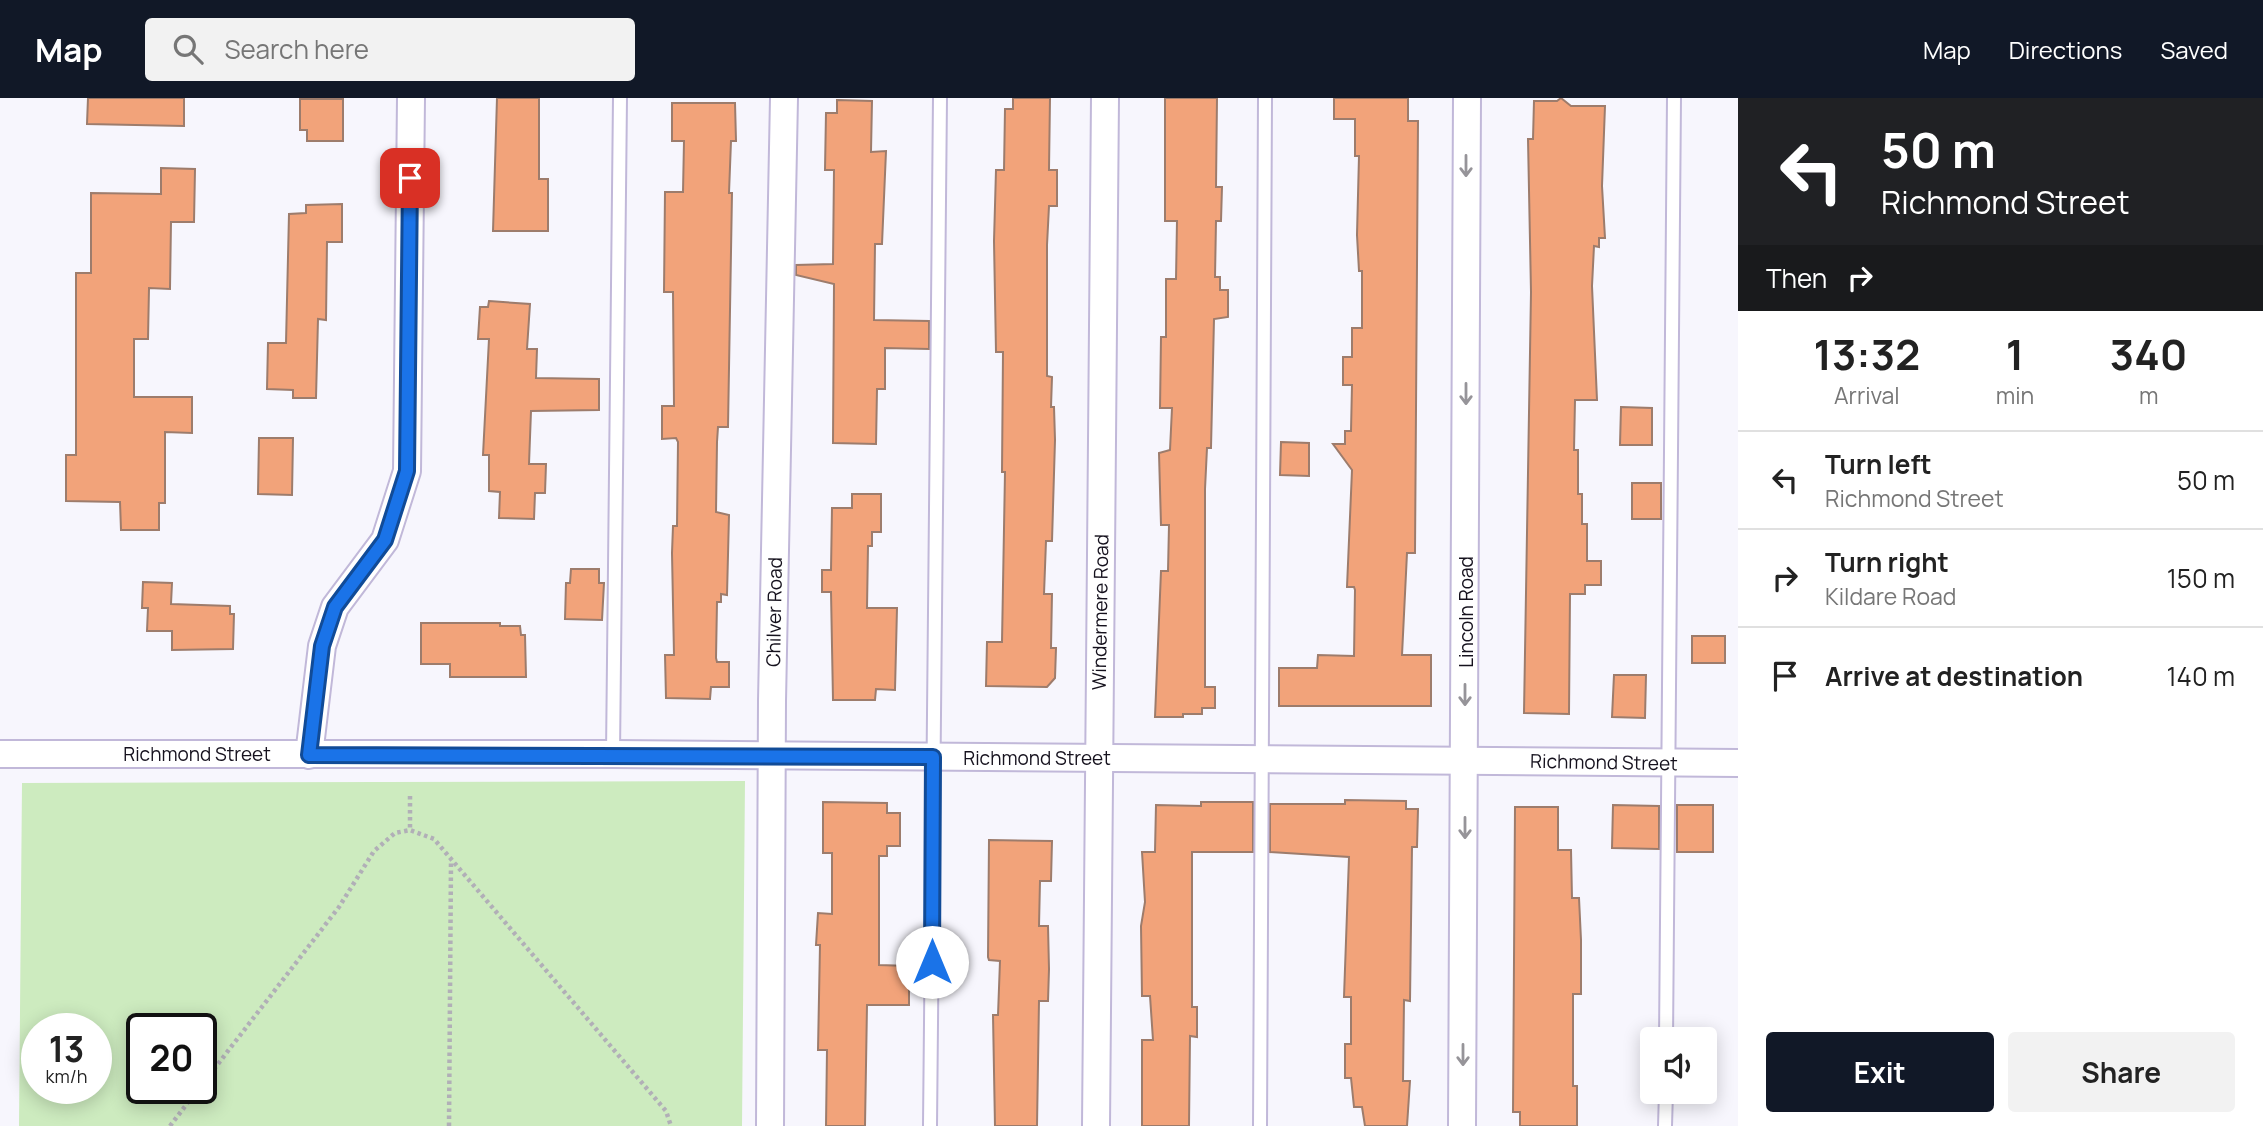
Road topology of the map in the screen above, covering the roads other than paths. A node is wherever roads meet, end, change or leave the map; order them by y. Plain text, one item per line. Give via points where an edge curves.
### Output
1 (411, 98) edge
2 (620, 98) edge
3 (784, 98) edge
4 (940, 98) edge
5 (1105, 98) edge
6 (1265, 98) edge
7 (1467, 98) edge
8 (1674, 98) edge
9 (0, 754) edge
10 (613, 754) junction
11 (309, 755) junction
12 (772, 757) junction
13 (933, 757) junction
14 (1099, 758) junction
15 (1260, 759) junction
16 (1466, 760) junction
17 (1669, 762) junction
18 (1738, 763) edge
19 (1666, 1027) edge
20 (1666, 1104) edge
21 (770, 1126) edge
22 (930, 1126) edge
23 (1096, 1126) edge
24 (1260, 1126) edge
25 (1462, 1126) edge
26 (1665, 1126) edge

1 - 11 street via 407,471 385,540 335,607 322,646
2 - 10 lane
3 - 12 street, Chilver Road
4 - 13 lane
5 - 14 street, Windermere Road
6 - 15 lane
7 -> 16 street, Lincoln Road
8 - 17 lane
9 - 11 street, Richmond Street
10 - 11 street, Richmond Street
10 - 12 street, Richmond Street
12 - 13 street, Richmond Street
12 - 21 street, Chilver Road
13 - 14 street, Richmond Street
13 - 22 lane
14 - 15 street, Richmond Street
14 - 23 street, Windermere Road
15 - 16 street, Richmond Street
15 - 24 lane via 1264,797
16 - 17 street, Richmond Street
16 -> 25 street, Lincoln Road
17 - 18 street, Richmond Street
17 - 19 lane
20 - 26 lane

